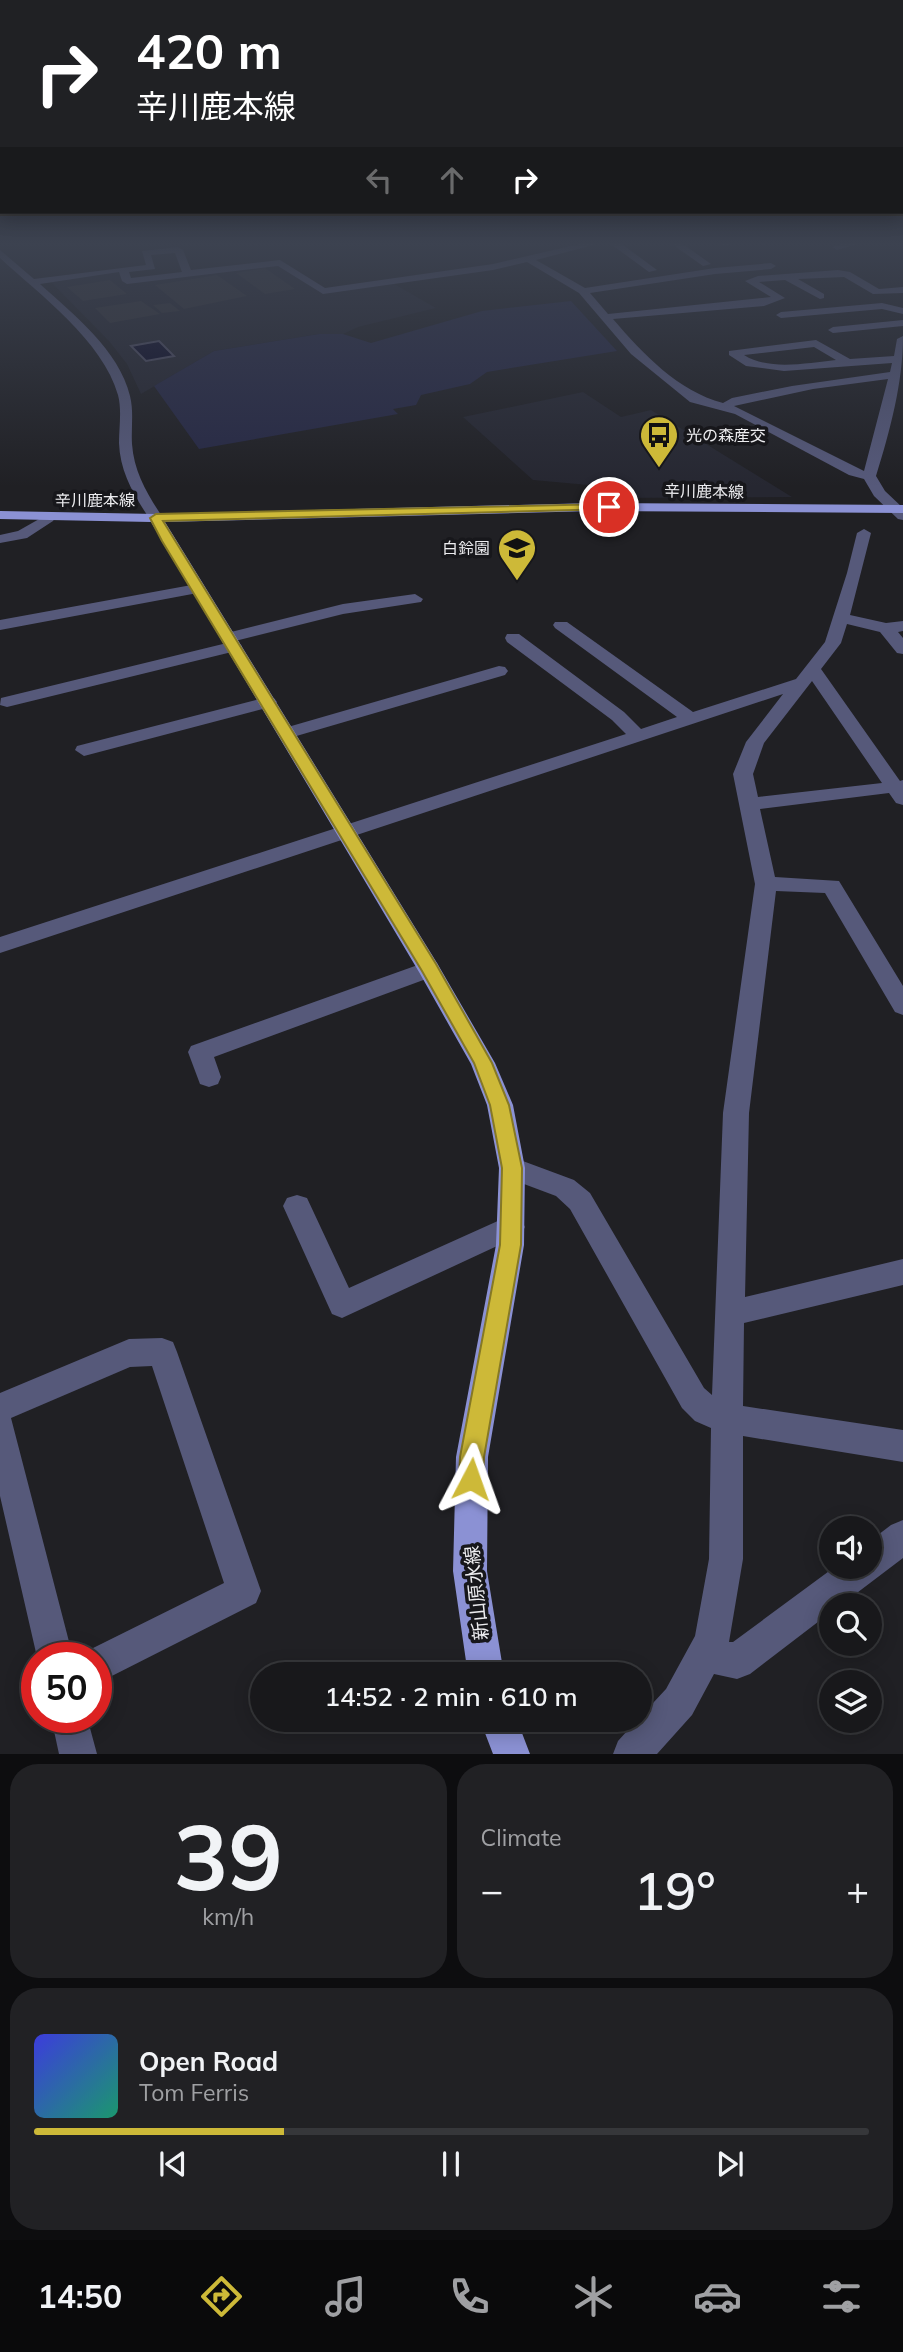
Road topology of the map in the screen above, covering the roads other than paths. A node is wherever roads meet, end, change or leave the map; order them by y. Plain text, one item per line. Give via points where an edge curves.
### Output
1 (74, 324) edge
2 (611, 324) edge
3 (883, 324) edge
4 (834, 326) dead end
5 (903, 339) edge
6 (897, 359) junction
7 (845, 361) junction
8 (894, 375) junction
9 (725, 407) junction
10 (903, 415) edge
11 (885, 416) junction
12 (869, 476) junction
13 (901, 511) edge
14 (0, 515) edge
15 (48, 518) junction
16 (156, 518) junction
17 (864, 533) dead end
18 (0, 539) edge
19 (197, 589) junction
20 (415, 599) dead end
21 (842, 618) junction
22 (0, 625) edge
23 (561, 625) dead end
24 (894, 627) edge
25 (513, 638) dead end
26 (232, 642) junction
27 (903, 649) edge
28 (499, 671) dead end
29 (807, 677) junction
30 (8, 702) dead end
31 (268, 702) junction
32 (689, 718) junction
33 (287, 733) junction
34 (638, 736) junction
35 (84, 750) dead end
36 (900, 791) edge
37 (748, 804) junction
38 (348, 833) junction
39 (766, 884) junction
40 (0, 946) edge
41 (429, 969) junction
42 (903, 1006) edge
43 (209, 1077) dead end
44 (512, 1168) junction
45 (297, 1206) dead end
46 (511, 1227) junction
47 (903, 1272) edge
48 (728, 1314) junction
49 (0, 1408) edge
50 (727, 1419) junction
51 (0, 1429) edge
52 (903, 1446) edge
53 (903, 1537) edge
54 (882, 1553) edge
55 (847, 1579) edge
56 (51, 1642) edge
57 (705, 1654) junction
58 (112, 1658) edge
59 (484, 1662) edge
60 (503, 1732) edge
61 (73, 1733) edge
62 (78, 1754) edge
63 (512, 1754) edge
64 (631, 1754) edge

1 - 16 street via 112,366 123,391 128,418 125,449 132,480
2 - 9 street via 635,352 694,400
3 - 4 street
5 - 6 street
6 - 7 street
6 - 8 street
7 - 7 street via 816,343 733,353 750,364 784,368
8 - 9 street via 808,385
8 - 11 street
9 - 12 street
10 - 11 street
11 - 12 street
12 - 13 street via 879,493
13 - 16 main road, 辛川鹿本線 via 594,507
14 - 15 main road, 辛川鹿本線
15 - 16 main road, 辛川鹿本線
15 - 18 street via 22,535
16 - 19 main road, 新山原水線
17 - 21 street
19 - 22 street
19 - 26 main road, 新山原水線
20 - 26 street via 343,609
21 - 24 street
21 - 29 street via 833,643
23 - 32 street
24 - 27 street
25 - 34 street
26 - 30 street
26 - 31 main road, 新山原水線
28 - 33 street
29 - 32 street
29 - 36 street
29 - 37 street via 755,742 743,774
31 - 33 main road, 新山原水線
31 - 35 street
32 - 34 street
33 - 38 main road, 新山原水線
34 - 38 street
36 - 37 street
37 - 39 street
38 - 40 street
38 - 41 main road, 新山原水線
39 - 42 street via 832,886
39 - 48 street via 736,1113
41 - 43 street via 200,1052
41 - 44 main road, 新山原水線 via 483,1063 500,1105
44 - 46 main road, 新山原水線
44 - 50 street via 565,1188 580,1201 693,1398
45 - 46 street via 342,1305
46 - 59 main road, 新山原水線 via 472,1457 470,1571
47 - 48 street
48 - 50 street
49 - 58 street via 129,1353 162,1352 244,1591
50 - 52 street
50 - 57 street via 726,1559 712,1641
51 - 56 street
53 - 54 street
55 - 57 street via 737,1661
57 - 64 street via 679,1702
60 - 63 main road
61 - 62 street

